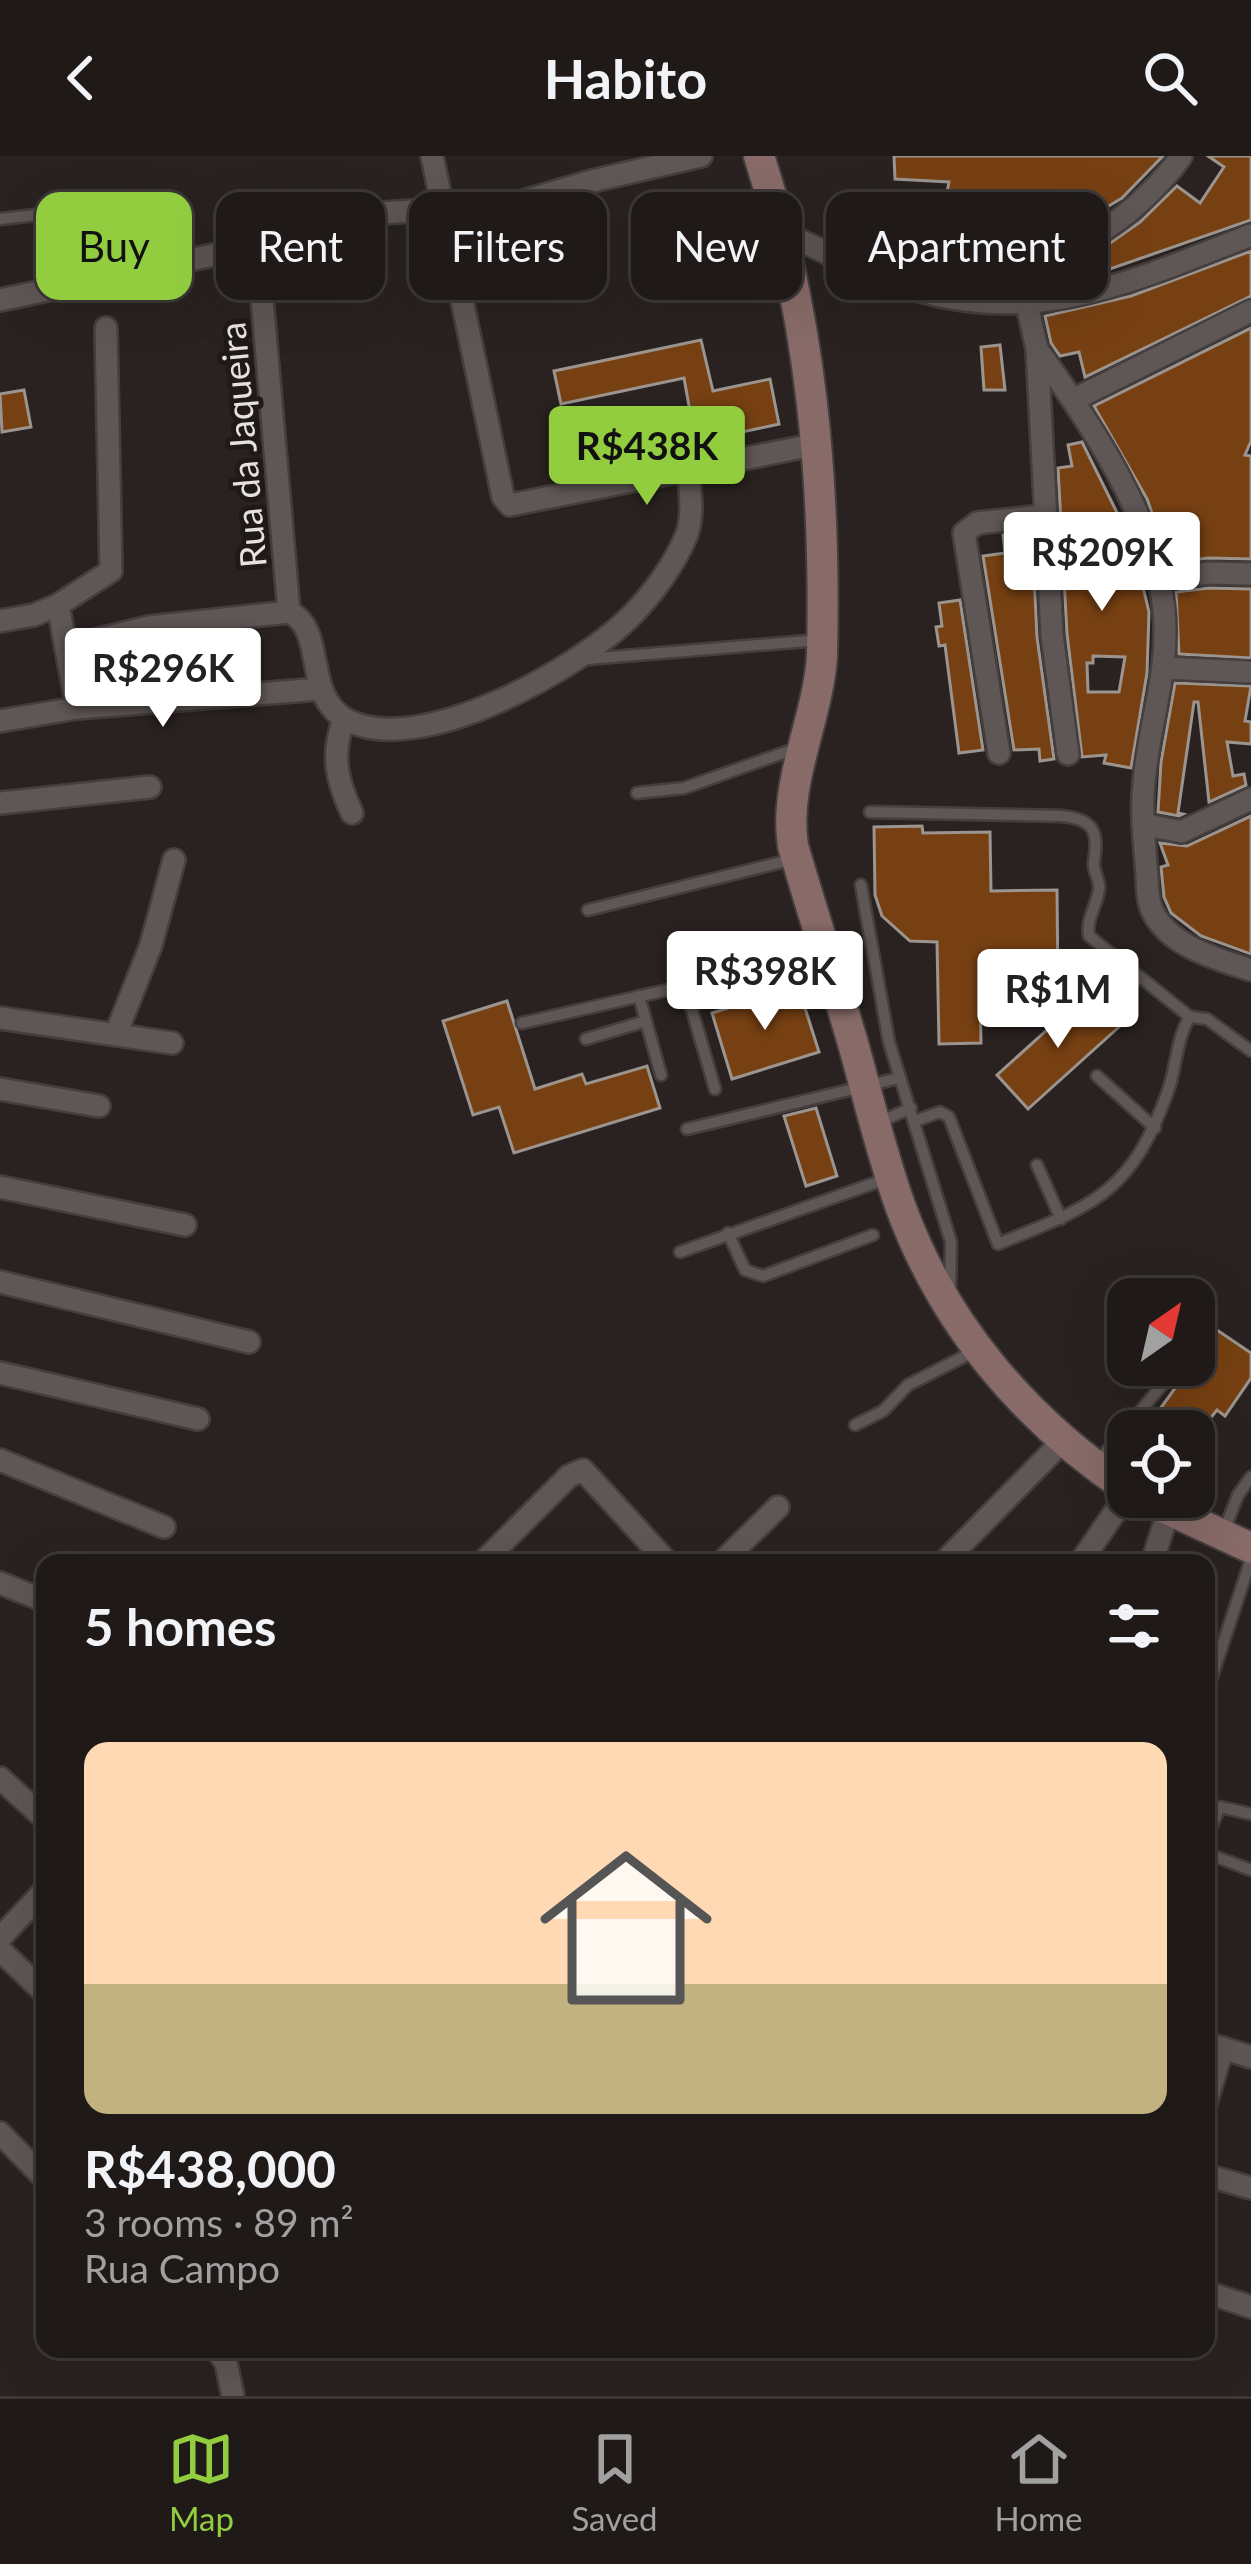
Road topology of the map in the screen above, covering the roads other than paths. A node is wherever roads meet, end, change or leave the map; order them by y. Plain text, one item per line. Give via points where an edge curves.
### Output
1 (433, 156) edge
2 (586, 156) edge
3 (701, 156) edge
4 (760, 156) edge
5 (1181, 156) edge
6 (592, 182) junction
7 (440, 192) edge
8 (548, 192) edge
9 (771, 192) edge
10 (36, 215) edge
11 (0, 219) edge
12 (1251, 235) edge
13 (802, 241) edge
14 (823, 250) junction
15 (216, 255) edge
16 (0, 300) edge
17 (262, 300) edge
18 (462, 300) edge
19 (798, 300) edge
20 (1028, 305) junction
21 (1251, 311) edge
22 (106, 328) dead end
23 (1037, 349) junction
24 (1073, 400) junction
25 (818, 444) junction
26 (688, 470) junction
27 (1043, 516) junction
28 (1251, 574) edge
29 (1156, 580) junction
30 (58, 605) junction
31 (289, 612) junction
32 (0, 621) edge
33 (823, 640) junction
34 (68, 647) junction
35 (571, 660) junction
36 (1166, 668) junction
37 (1247, 672) dead end
38 (320, 689) junction
39 (77, 708) junction
40 (344, 719) junction
41 (0, 721) edge
42 (805, 746) junction
43 (999, 753) dead end
44 (1068, 754) dead end
45 (151, 787) dead end
46 (637, 793) dead end
47 (1251, 799) edge
48 (0, 802) edge
49 (870, 812) dead end
50 (352, 813) dead end
51 (1143, 824) junction
52 (797, 859) junction
53 (174, 860) dead end
54 (861, 885) dead end
55 (588, 910) dead end
56 (822, 944) junction
57 (1251, 970) edge
58 (1139, 978) junction
59 (685, 986) junction
60 (639, 996) junction
61 (1105, 1008) dead end
62 (1190, 1017) junction
63 (0, 1018) edge
64 (646, 1021) junction
65 (522, 1023) dead end
66 (116, 1034) junction
67 (586, 1039) dead end
68 (172, 1042) dead end
69 (889, 1042) junction
70 (1251, 1051) edge
71 (860, 1069) junction
72 (661, 1075) dead end
73 (1097, 1076) dead end
74 (898, 1078) junction
75 (0, 1089) edge
76 (715, 1089) dead end
77 (98, 1106) dead end
78 (913, 1114) junction
79 (875, 1124) junction
80 (1155, 1127) junction
81 (687, 1129) dead end
82 (1037, 1165) dead end
83 (890, 1178) junction
84 (0, 1187) edge
85 (1060, 1219) junction
86 (184, 1225) dead end
87 (728, 1233) junction
88 (873, 1235) dead end
89 (680, 1252) dead end
90 (0, 1282) edge
91 (949, 1306) junction
92 (249, 1342) dead end
93 (977, 1350) junction
94 (0, 1373) edge
95 (1161, 1386) edge
96 (198, 1419) dead end
97 (855, 1425) dead end
98 (1063, 1442) junction
99 (0, 1460) edge
100 (1094, 1466) junction
101 (1107, 1476) edge
102 (1251, 1477) edge
103 (1238, 1495) junction
104 (1251, 1501) edge
105 (778, 1507) dead end
106 (1110, 1518) edge
107 (1154, 1518) edge
108 (1184, 1518) edge
109 (164, 1527) dead end
110 (1222, 1535) junction
111 (1251, 1548) edge
112 (491, 1554) edge
113 (659, 1554) edge
114 (730, 1554) edge
115 (952, 1554) edge
116 (1086, 1554) edge
117 (1152, 1554) edge
118 (1250, 1560) edge
119 (0, 1583) edge
120 (36, 1597) edge
121 (1215, 1667) edge
122 (0, 1778) edge
123 (36, 1811) edge
124 (1251, 1814) edge
125 (1215, 1818) edge
126 (1215, 1856) edge
127 (1251, 1870) edge
128 (36, 1900) edge
129 (0, 1938) edge
130 (0, 1950) edge
131 (36, 1984) edge
132 (1215, 2045) edge
133 (1251, 2057) edge
134 (0, 2134) edge
135 (36, 2170) edge
136 (1215, 2178) edge
137 (1251, 2188) edge
138 (1215, 2295) edge
139 (1251, 2307) edge
140 (222, 2358) edge
141 (233, 2396) edge

1 - 7 street
2 - 6 street
3 - 6 street
4 - 9 main road
5 - 14 street via 1143,200 1089,240 1017,265 968,268
6 - 8 street
10 - 11 lane
12 - 20 street via 1158,272
13 - 14 street
14 - 20 street via 961,302
15 - 16 street
17 - 31 street, Rua da Jaqueira
18 - 26 street via 503,497 514,506
19 - 25 main road
20 - 23 street
21 - 24 street
22 - 30 street via 113,563 106,577
23 - 24 street
23 - 27 street
24 - 29 street via 1134,507
25 - 26 street
25 - 33 main road
26 - 35 street via 691,509 679,550 630,617
27 - 43 street via 977,523 964,532
27 - 44 street
28 - 29 street
29 - 36 street
30 - 32 street
30 - 34 street
31 - 34 street via 149,627
31 - 38 street, Rua da Jaqueira via 307,632
33 - 35 lane
33 - 42 main road
34 - 39 street
35 - 40 street via 432,724 383,729
36 - 37 street
36 - 51 street
38 - 39 street
38 - 40 street, Rua da Jaqueira
39 - 41 street
40 - 50 street via 335,766
42 - 46 lane via 684,788
42 - 52 main road via 791,818
45 - 48 street
47 - 51 street via 1181,832
49 - 58 lane via 1083,821 1099,844 1089,936
51 - 57 street via 1151,910 1181,941
52 - 55 lane
52 - 56 main road
53 - 66 street
54 - 69 lane
56 - 59 lane
56 - 71 main road
58 - 61 lane
58 - 62 lane
59 - 60 lane
59 - 76 lane
60 - 64 lane
60 - 65 lane
62 - 70 lane via 1207,1019
62 - 80 lane
63 - 66 street
64 - 67 lane
64 - 72 lane
66 - 68 street
69 - 71 lane
69 - 74 lane
71 - 74 lane
71 - 79 main road
71 - 81 lane
73 - 80 lane
74 - 78 lane
75 - 77 street
78 - 79 lane
78 - 85 lane via 949,1117 998,1244
78 - 91 lane via 951,1242
79 - 83 main road
80 - 85 lane via 1111,1190
82 - 85 lane
83 - 87 lane
83 - 91 main road
84 - 86 street
87 - 88 lane via 745,1270 763,1276
87 - 89 lane
90 - 92 street
91 - 93 main road
93 - 97 lane via 908,1384 883,1412
93 - 98 main road
94 - 96 street
95 - 100 lane
98 - 100 main road
98 - 115 street
99 - 109 street
100 - 101 main road
102 - 103 lane
103 - 104 lane
103 - 110 lane
105 - 114 street
106 - 116 street
107 - 117 street
108 - 110 main road
110 - 111 main road
112 - 113 street via 583,1470
118 - 121 lane
119 - 120 street
122 - 123 street
124 - 125 lane via 1220,1807
126 - 127 lane
128 - 129 street
130 - 131 street
132 - 133 street
134 - 135 street
136 - 137 street
138 - 139 street
140 - 141 street

